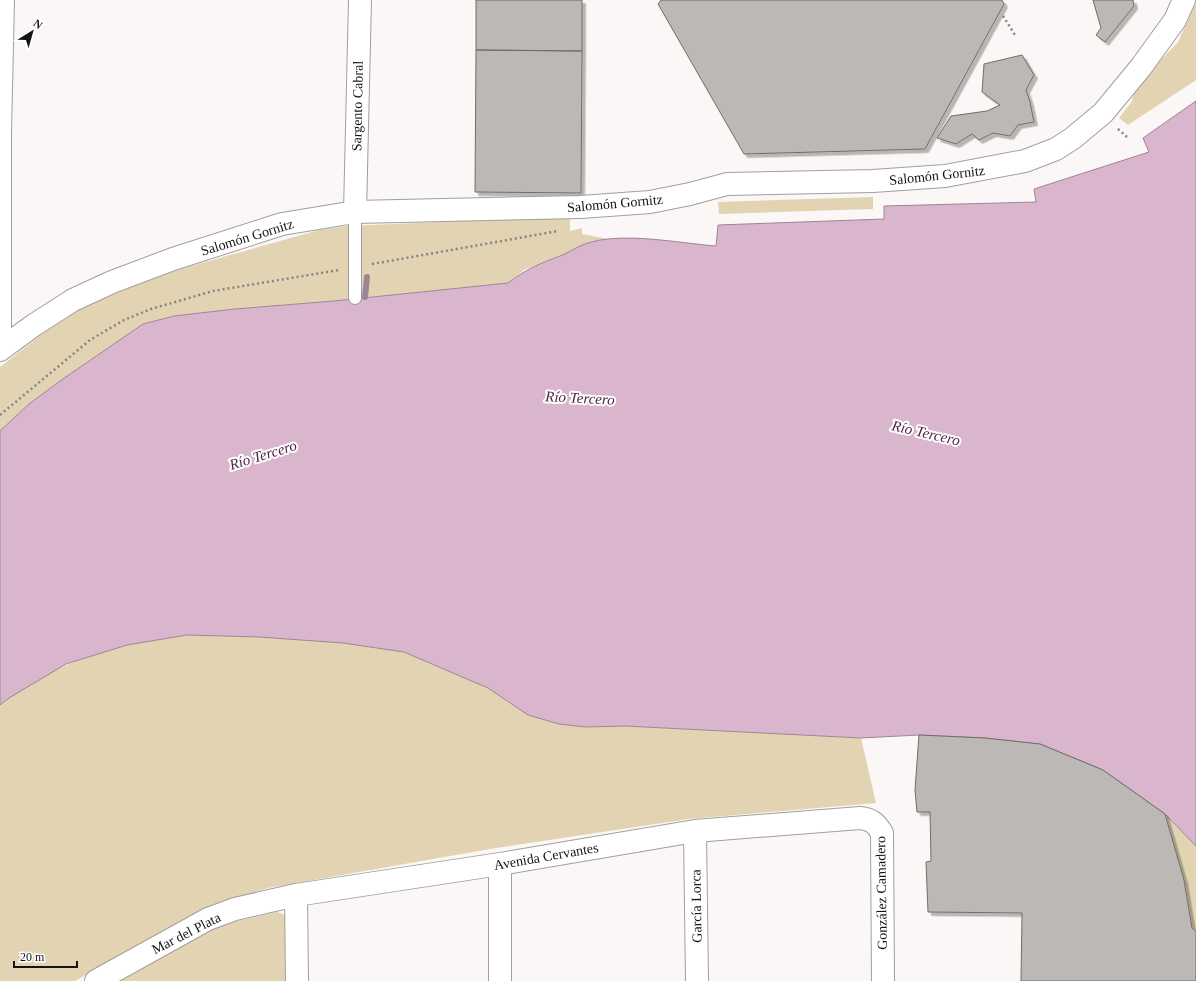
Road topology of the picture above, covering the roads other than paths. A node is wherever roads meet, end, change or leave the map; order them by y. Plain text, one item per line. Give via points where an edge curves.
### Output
1 (3, 0) edge
2 (360, 0) edge
3 (1184, 0) edge
4 (0, 133) edge
5 (355, 212) junction
6 (355, 298) dead end
7 (0, 350) edge
8 (860, 818) joint
9 (695, 831) junction
10 (500, 864) junction
11 (296, 895) junction
12 (235, 909) joint
13 (127, 973) edge
14 (96, 981) edge
15 (297, 981) edge
16 (500, 981) edge
17 (697, 981) edge
18 (883, 981) edge

1 - 4 street
2 - 5 street, Sargento Cabral
3 - 5 street, Salomón Gornitz via 1175,20 1141,67 1102,113 1056,149 1025,161 945,176 873,181 727,184 650,202 582,207
4 - 7 street
5 - 6 lane
5 - 7 street, Salomón Gornitz via 282,224 112,282 73,300
8 - 9 street, Avenida Cervantes
8 - 18 street, González Camadero via 869,819 877,824 882,833
9 - 10 street, Avenida Cervantes
9 - 17 street, García Lorca
10 - 11 street, Avenida Cervantes
10 - 16 street
11 - 12 street, Avenida Cervantes
11 - 15 street
12 - 13 street, Mar del Plata via 208,919
13 - 14 street, Mar del Plata

